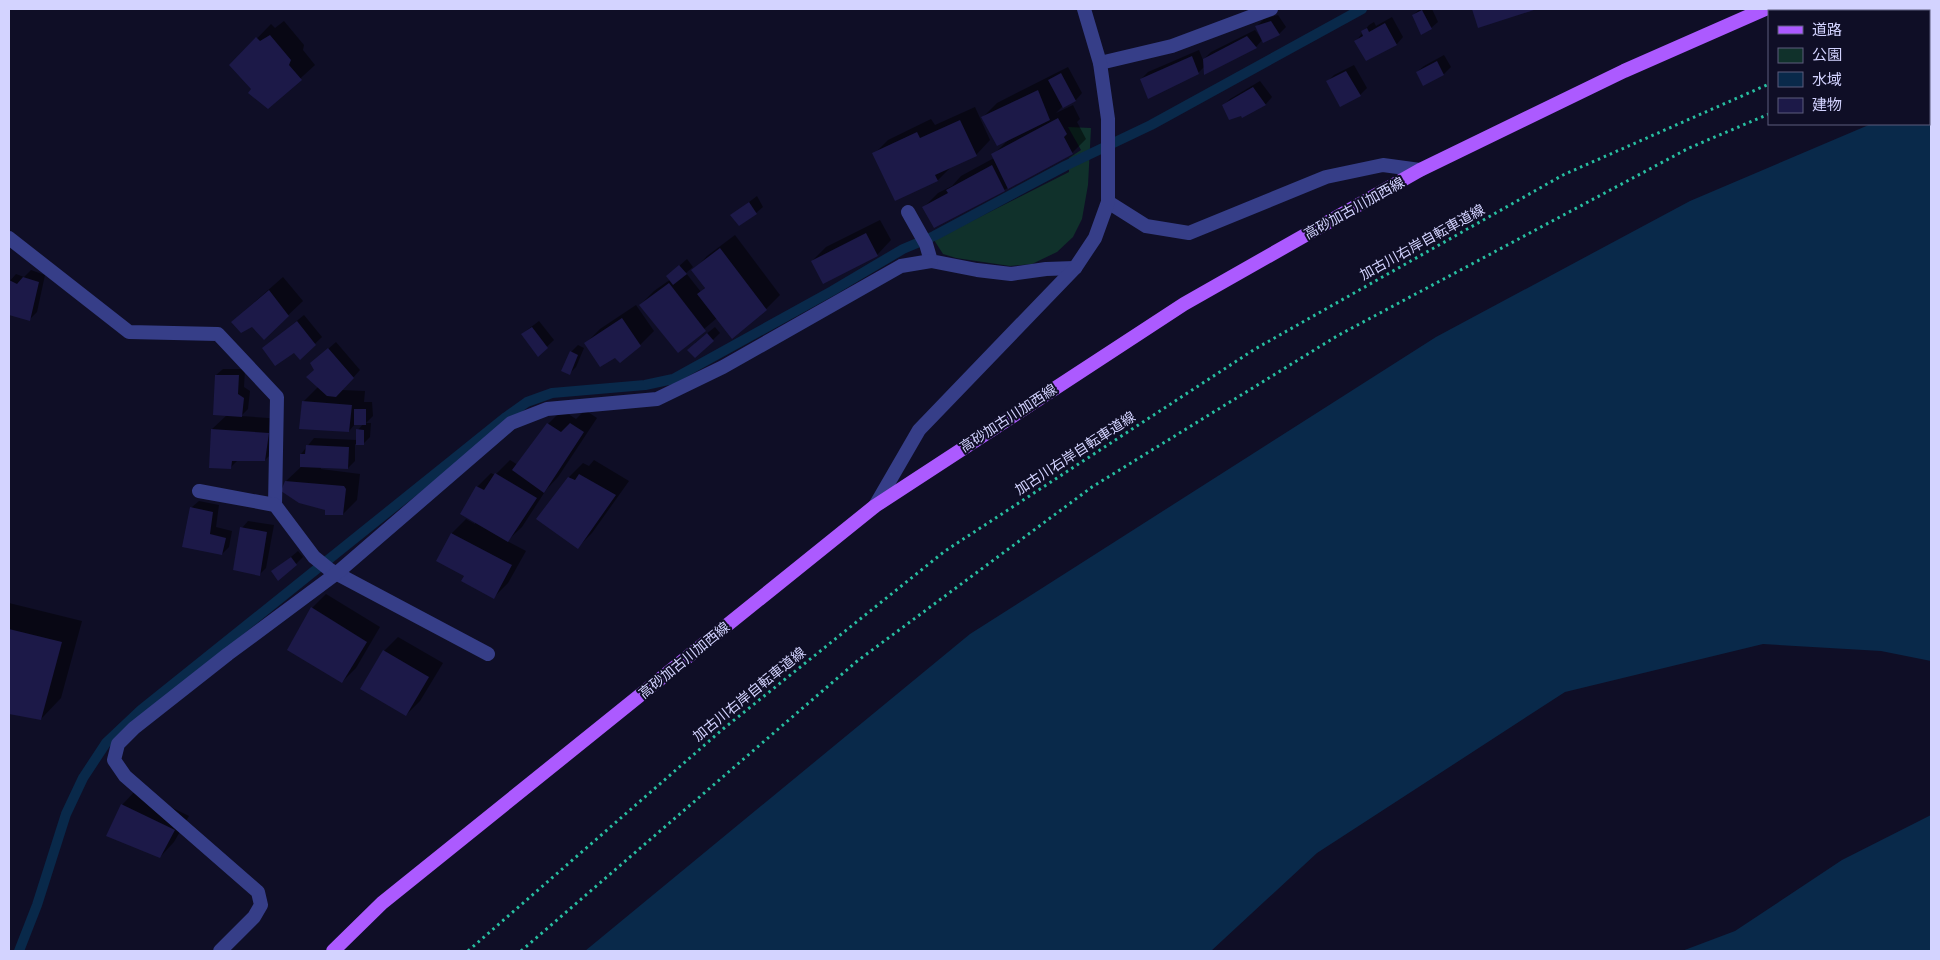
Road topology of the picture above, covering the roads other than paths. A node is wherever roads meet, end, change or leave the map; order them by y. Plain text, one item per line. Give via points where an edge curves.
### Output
1 (1084, 9) edge
2 (1271, 9) edge
3 (1764, 9) edge
4 (1100, 62) junction
5 (1420, 170) junction
6 (1108, 202) junction
7 (908, 212) dead end
8 (9, 238) edge
9 (931, 261) junction
10 (1075, 268) junction
11 (199, 491) dead end
12 (275, 504) junction
13 (875, 506) junction
14 (334, 571) junction
15 (488, 654) dead end
16 (220, 951) edge
17 (333, 951) edge

1 - 4 street
2 - 4 street via 1172,46
3 - 5 main road, 高砂加古川加西線 via 1624,70
4 - 6 street via 1108,119
5 - 6 street via 1383,165 1326,177 1188,233 1146,226
5 - 13 main road, 高砂加古川加西線 via 1184,304
6 - 10 street via 1095,238
7 - 9 street
8 - 12 street via 129,332 218,334 277,397
9 - 10 street via 1011,274
9 - 14 street via 901,266 722,367 656,399 547,409 511,423
10 - 13 street via 918,430
11 - 12 street
12 - 14 street via 314,557
13 - 17 main road, 高砂加古川加西線 via 382,903
14 - 15 street
14 - 16 street via 118,744 114,760 126,776 258,892 261,905 254,918

